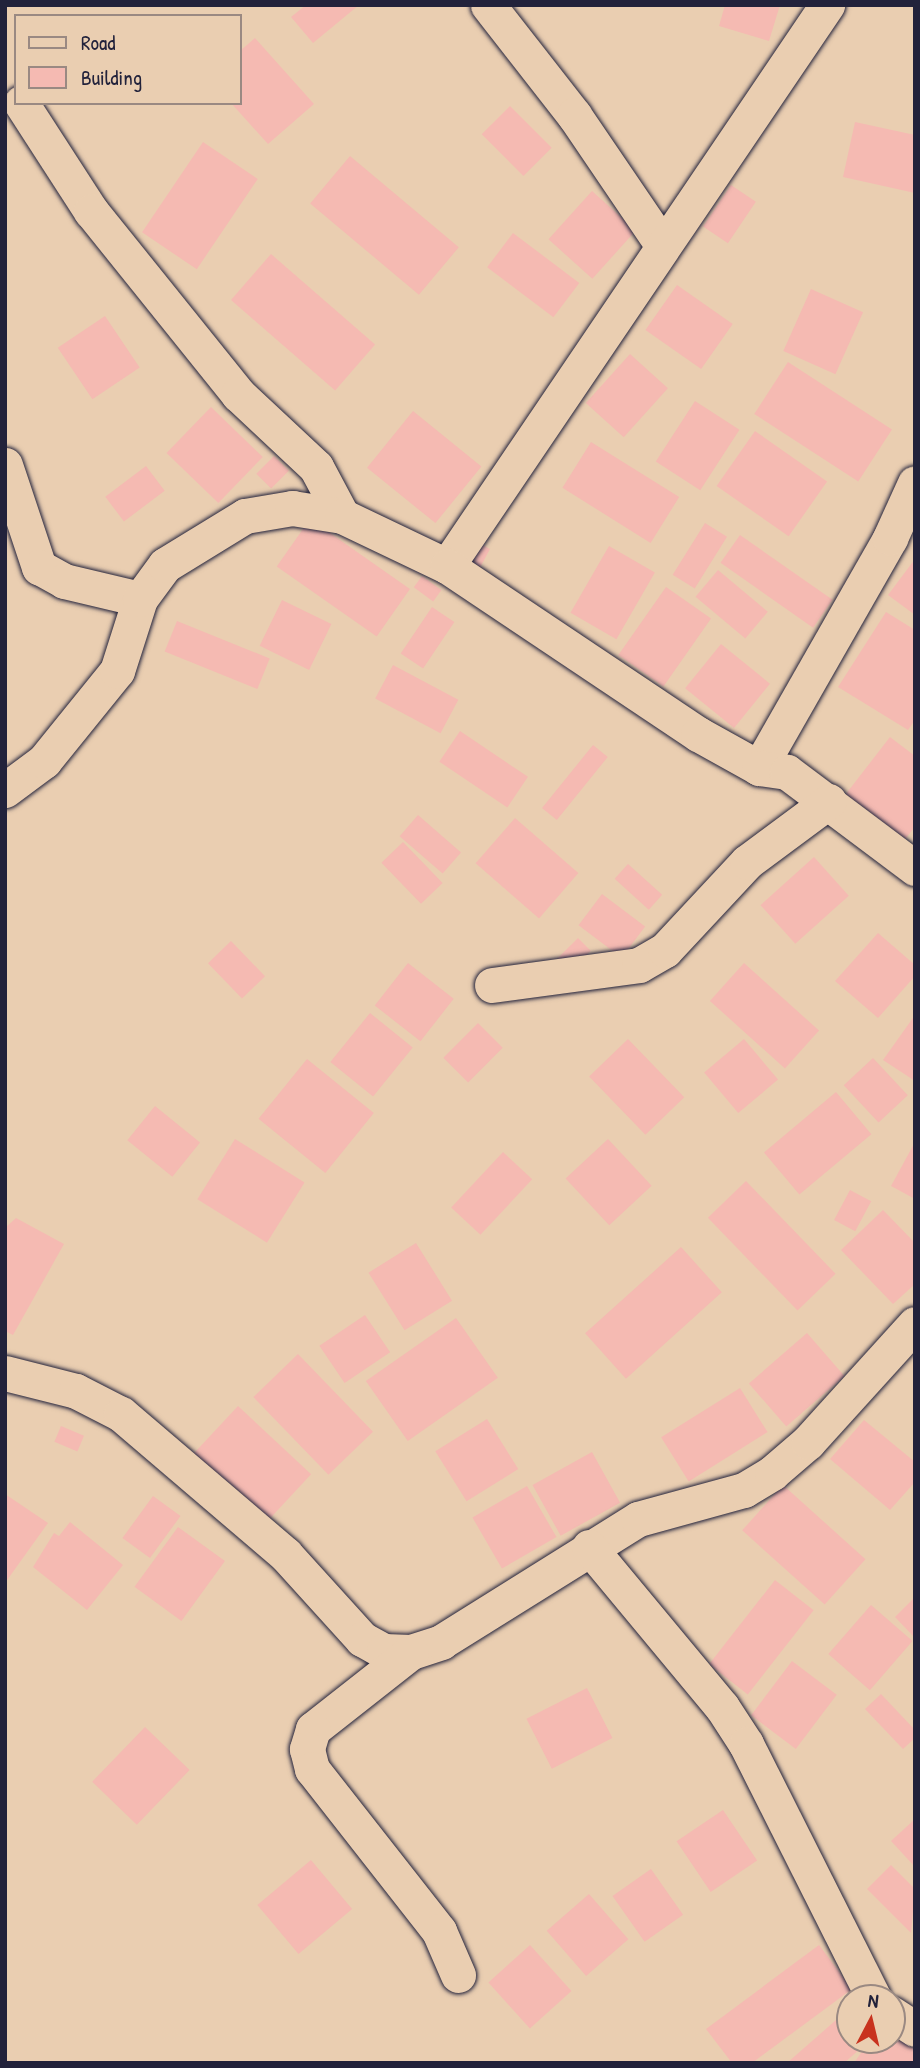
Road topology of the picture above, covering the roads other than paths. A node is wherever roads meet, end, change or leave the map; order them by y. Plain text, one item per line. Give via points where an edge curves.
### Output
1 (488, 5) edge
2 (827, 5) edge
3 (22, 105) edge
4 (663, 246) junction
5 (5, 465) edge
6 (915, 483) edge
7 (342, 516) junction
8 (447, 566) junction
9 (140, 599) junction
10 (759, 768) junction
11 (5, 790) edge
12 (830, 801) junction
13 (915, 868) edge
14 (492, 985) dead end
15 (915, 1324) edge
16 (5, 1373) edge
17 (589, 1547) junction
18 (411, 1652) junction
19 (458, 1975) dead end
20 (867, 1984) edge

1 - 4 street via 574,115
2 - 4 street
3 - 7 street via 91,211 238,394 316,467
4 - 8 street
5 - 9 street via 39,567 64,581
6 - 10 street via 890,538
7 - 8 street
7 - 9 street via 292,508 245,516 165,565
8 - 10 street via 698,734
9 - 11 street via 117,671 44,761
10 - 12 street via 787,772
12 - 13 street
12 - 14 street via 747,862 665,950 639,965
15 - 17 street via 808,1442 772,1473 744,1490 638,1520
16 - 18 street via 76,1391 121,1415 285,1554 362,1639 384,1651
17 - 18 street via 441,1642
17 - 20 street via 722,1707 746,1744
18 - 19 street via 313,1729 307,1749 312,1769 439,1931

